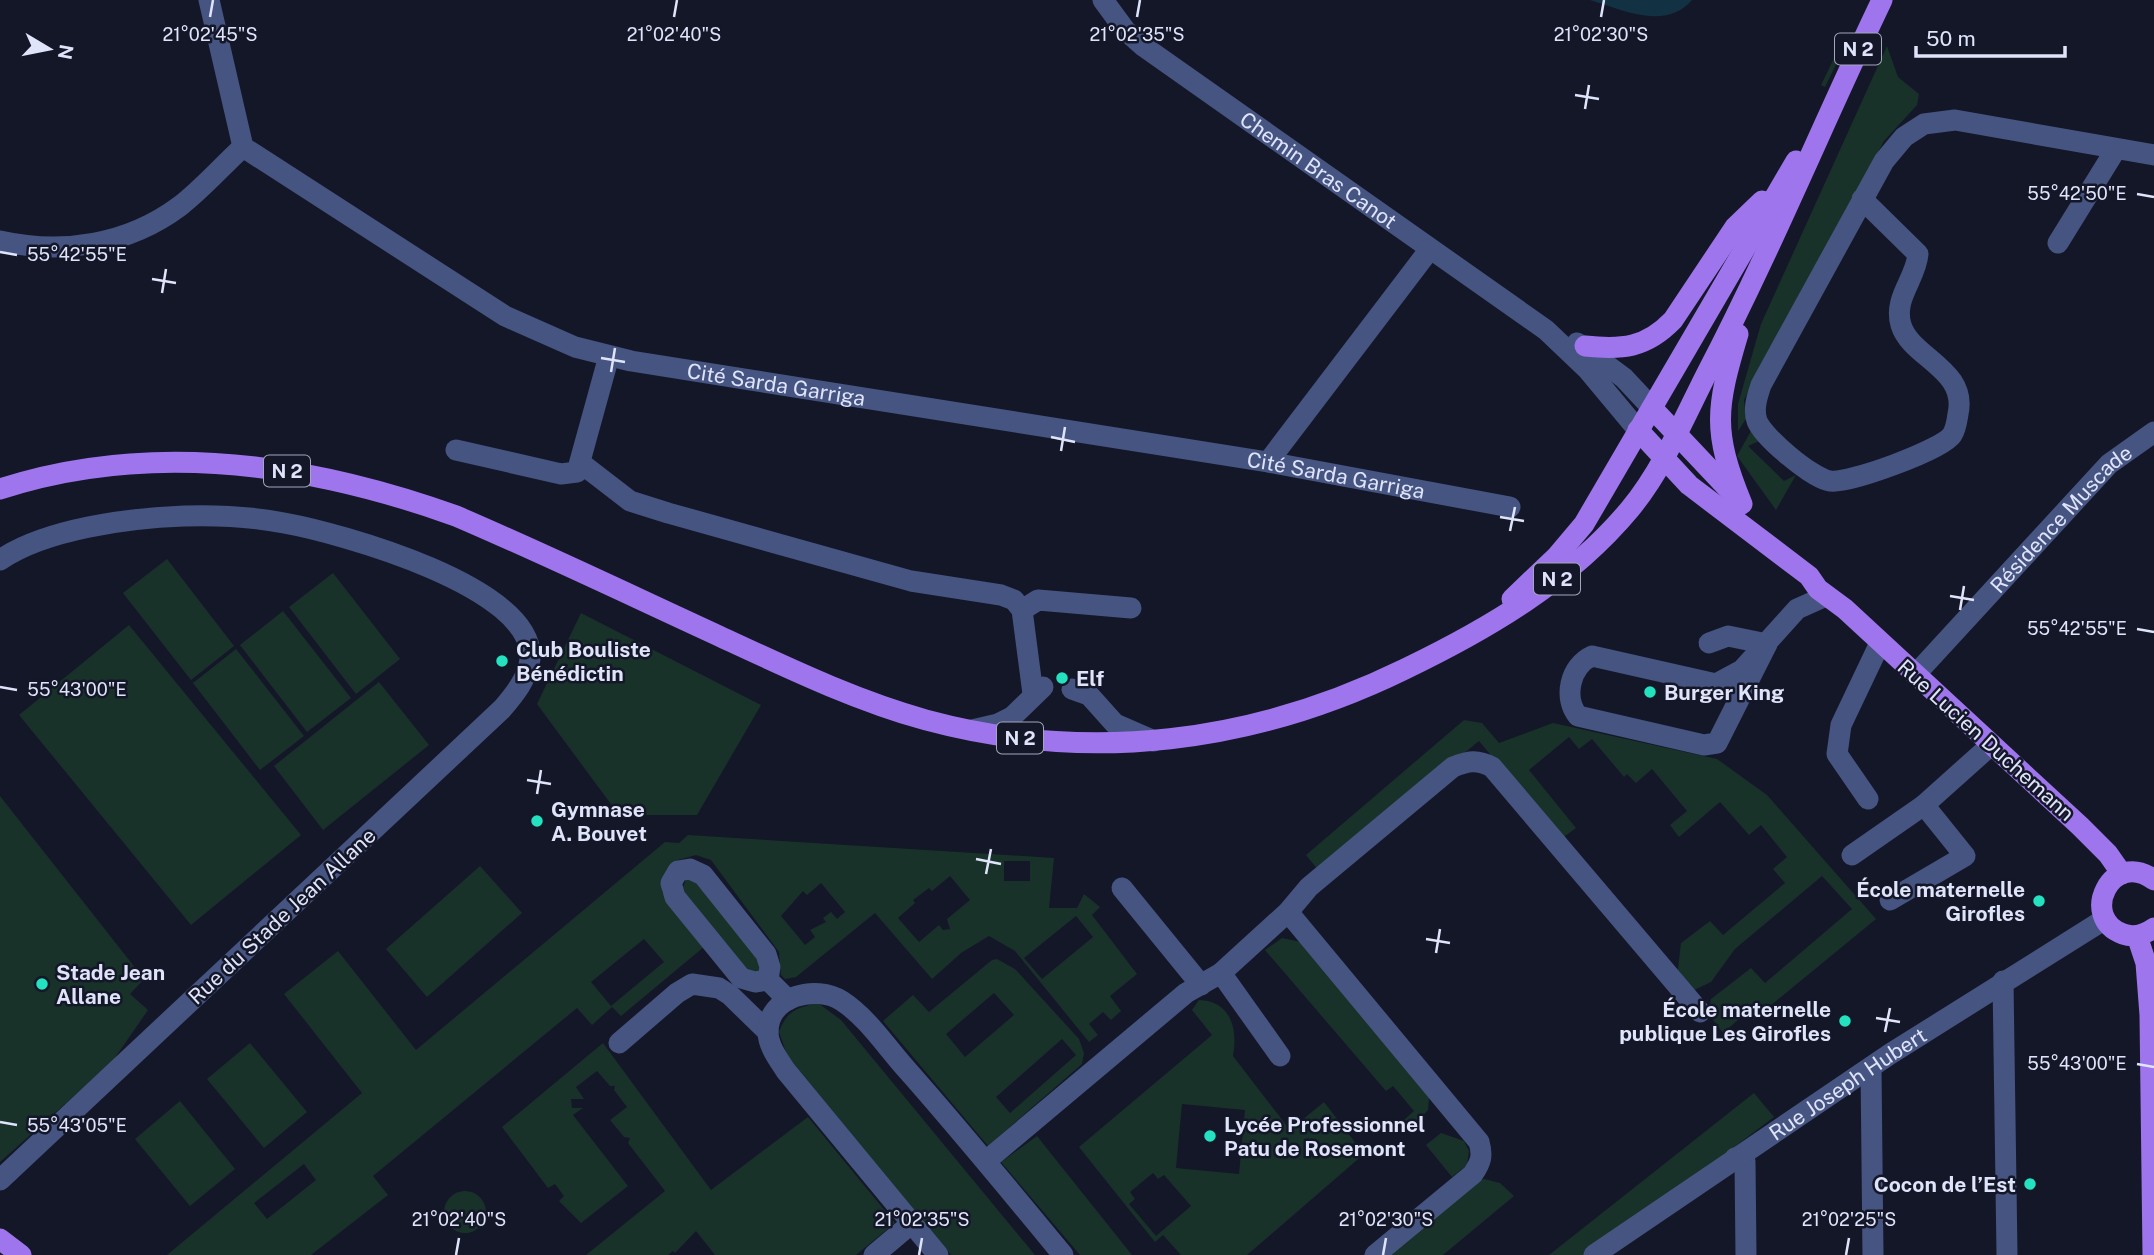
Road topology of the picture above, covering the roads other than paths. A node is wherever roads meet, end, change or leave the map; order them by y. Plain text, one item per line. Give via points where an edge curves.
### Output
1 (209, 0) edge
2 (1103, 0) edge
3 (1882, 0) edge
4 (1834, 99) junction
5 (243, 147) junction
6 (2116, 149) junction
7 (2154, 155) edge
8 (1784, 180) junction
9 (1862, 199) junction
10 (0, 241) edge
11 (2058, 243) dead end
12 (1430, 249) junction
13 (1753, 285) junction
14 (1546, 330) junction
15 (1585, 346) junction
16 (609, 356) junction
17 (1652, 408) junction
18 (1638, 430) junction
19 (2154, 432) edge
20 (1677, 433) junction
21 (456, 450) dead end
22 (1662, 457) junction
23 (1268, 462) junction
24 (582, 464) junction
25 (1, 487) edge
26 (1742, 503) junction
27 (1510, 507) dead end
28 (1782, 554) junction
29 (0, 560) edge
30 (1809, 576) junction
31 (1826, 596) junction
32 (1131, 608) dead end
33 (1797, 609) junction
34 (1844, 609) junction
35 (1022, 610) junction
36 (1459, 643) junction
37 (1709, 643) dead end
38 (1880, 643) junction
39 (1767, 645) junction
40 (1915, 675) junction
41 (1073, 689) dead end
42 (969, 730) junction
43 (1159, 743) junction
44 (1991, 745) junction
45 (1868, 799) dead end
46 (1924, 805) junction
47 (1852, 855) dead end
48 (2122, 874) junction
49 (2153, 878) edge
50 (1122, 888) dead end
51 (1890, 900) dead end
52 (1288, 912) junction
53 (2105, 919) junction
54 (2145, 932) edge
55 (2150, 965) edge
56 (1221, 973) junction
57 (768, 980) junction
58 (2003, 981) junction
59 (1201, 985) junction
60 (788, 1000) junction
61 (1700, 1012) dead end
62 (768, 1032) junction
63 (619, 1043) dead end
64 (1280, 1056) dead end
65 (1871, 1068) junction
66 (1735, 1158) junction
67 (986, 1161) junction
68 (0, 1180) edge
69 (912, 1223) junction
70 (0, 1239) edge
71 (1614, 1247) edge
72 (21, 1255) edge
73 (874, 1255) edge
74 (939, 1255) edge
75 (1063, 1255) edge
76 (1375, 1255) edge
77 (1594, 1255) edge
78 (1746, 1255) edge
79 (1873, 1255) edge
80 (2007, 1255) edge
81 (2153, 1255) edge

1 - 5 street
2 - 12 street, Chemin Bras Canot via 1143,46
3 - 4 main road, N 2
4 - 8 main road, N 2
4 - 13 main road, N 2
5 - 10 street via 182,205 133,232 80,248
5 - 16 street, Cité Sarda Garriga via 505,316 575,347
6 - 7 street
6 - 9 street via 1955,120 1924,124 1904,137 1884,161
6 - 11 street
8 - 15 main road via 1735,227 1660,334 1630,348
8 - 17 main road, N 2
9 - 9 street via 1918,254 1901,298 1902,328 1957,388 1959,409 1947,440 1839,482 1816,477 1790,456 1759,425 1755,406 1761,385
12 - 14 street, Chemin Bras Canot
12 - 23 street
13 - 20 main road, N 2
13 - 26 main road via 1718,414 1721,444
14 - 15 street, Chemin Bras Canot
14 - 18 street, Chemin Bras Canot via 1588,370
15 - 17 street, Chemin Bras Canot
16 - 23 street, Cité Sarda Garriga
16 - 24 street
17 - 18 main road, N 2
17 - 20 main road, Rue Lucien Duchemann
18 - 22 main road, Rue Lucien Duchemann
18 - 36 main road, N 2 via 1584,524 1557,556
19 - 40 street, Résidence Muscade via 2109,464
20 - 22 main road, N 2
20 - 26 main road, Rue Lucien Duchemann
21 - 24 street via 561,474 577,472
22 - 28 main road, Rue Lucien Duchemann via 1689,485
22 - 36 main road, N 2 via 1632,508 1579,561
23 - 27 street, Cité Sarda Garriga
24 - 35 street via 630,501 911,581 1001,595
25 - 42 main road, N 2 via 111,465 190,461 312,474 407,499 513,540 818,681 866,701
26 - 28 main road, Rue Lucien Duchemann
28 - 30 main road, Rue Lucien Duchemann
29 - 68 street, Rue du Stade Jean Allane via 42,540 119,522 185,516 283,523 378,548 458,580 500,605 526,635 530,659 519,689 502,709
30 - 31 main road, Rue Lucien Duchemann
30 - 33 street
30 - 34 main road, Rue Lucien Duchemann via 1823,582
31 - 33 street
31 - 34 main road, Rue Lucien Duchemann
32 - 35 street via 1038,600
33 - 39 street
34 - 38 main road, Rue Lucien Duchemann
35 - 42 street via 1038,690 1012,717
36 - 43 main road, N 2 via 1313,709 1254,726
37 - 39 street via 1728,636
38 - 40 main road, Rue Lucien Duchemann
38 - 45 street via 1840,724 1837,754
39 - 39 street via 1742,670 1716,684 1592,656 1574,676 1568,691 1570,706 1578,716 1704,746 1717,743
40 - 44 main road, Rue Lucien Duchemann
41 - 43 street via 1089,695 1115,724
42 - 43 main road, N 2 via 1078,744
44 - 46 street
44 - 48 main road, Rue Lucien Duchemann via 2108,854
46 - 47 street
46 - 51 street via 1965,856
48 - 49 main road
48 - 53 main road via 2113,879 2102,897
50 - 59 street
52 - 56 street
52 - 61 street via 1309,887 1453,767 1481,761 1492,767
52 - 76 street via 1479,1142 1483,1153 1473,1174
53 - 54 main road via 2118,932
53 - 58 street, Rue Joseph Hubert
54 - 55 main road
55 - 81 main road
56 - 59 street
56 - 64 street
57 - 57 street via 741,978 675,897 671,883 678,871 703,874 766,954
57 - 60 street
58 - 65 street, Rue Joseph Hubert
58 - 80 street
59 - 67 street
60 - 62 street via 774,1013
60 - 67 street via 805,992 822,992 853,1009
62 - 63 street via 719,988 692,984
62 - 69 street via 786,1071
65 - 66 street, Rue Joseph Hubert
65 - 79 street
66 - 71 street, Rue Joseph Hubert
66 - 78 street via 1745,1161
67 - 75 street
69 - 73 street
69 - 74 street
70 - 72 main road
71 - 77 street, Rue Joseph Hubert

